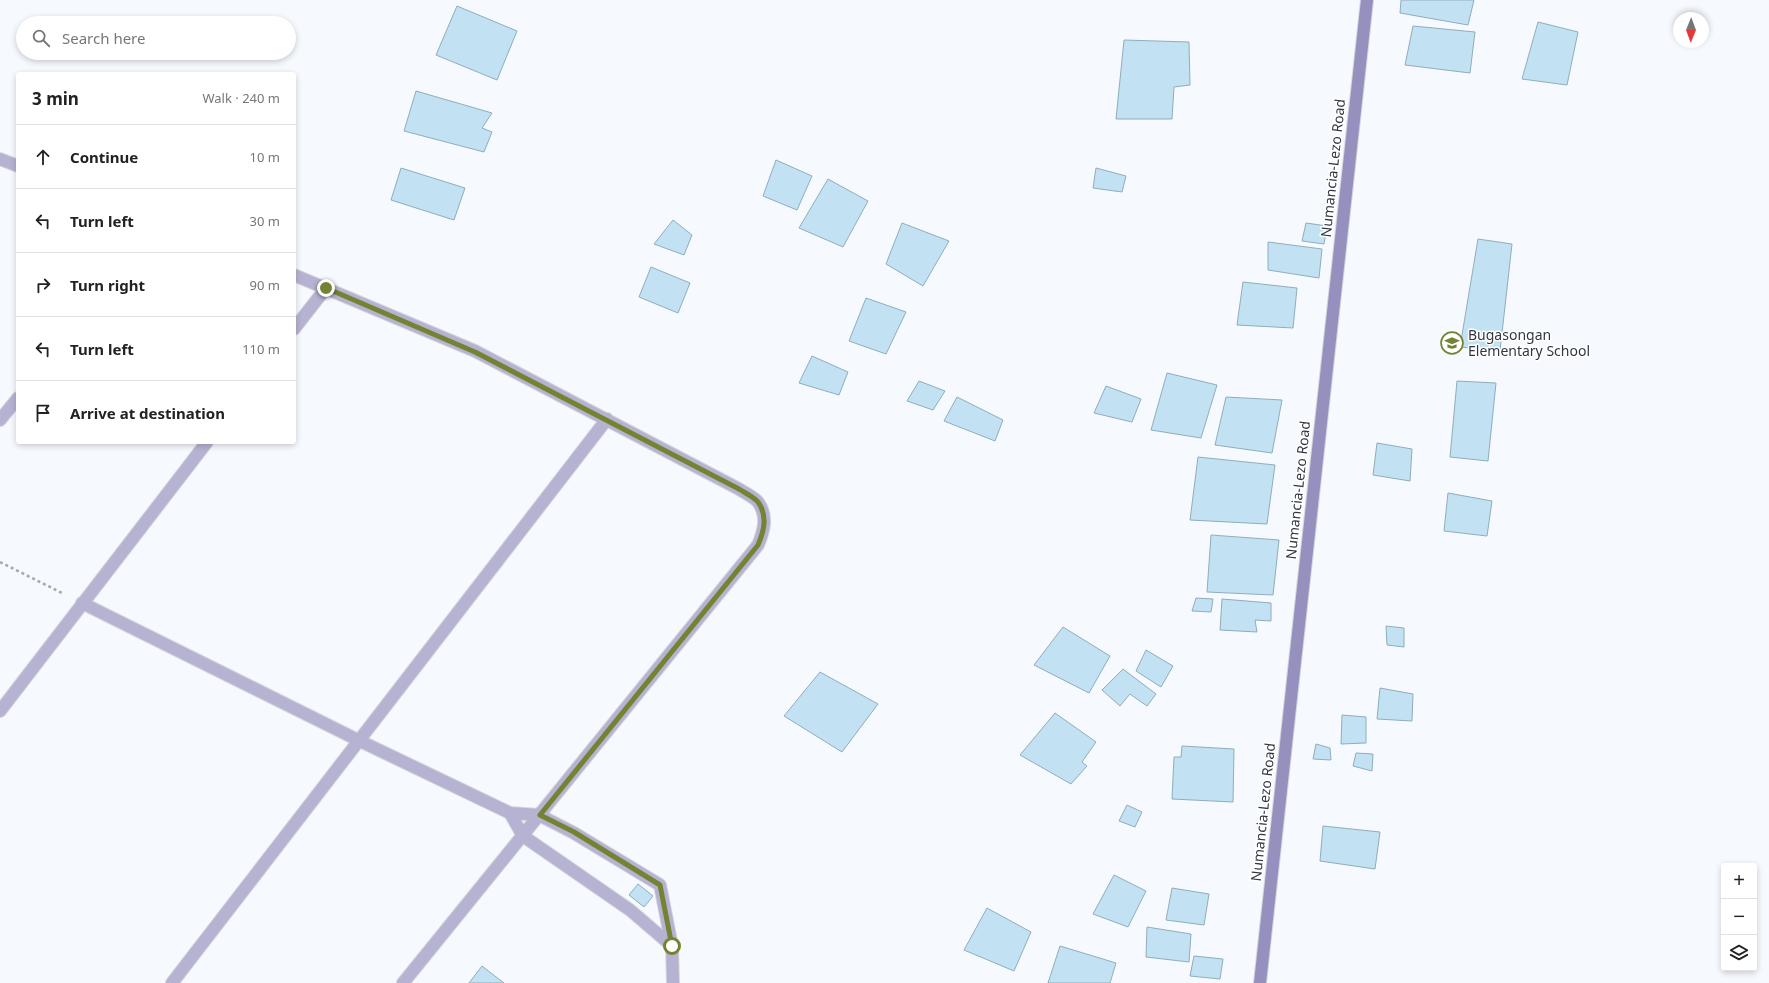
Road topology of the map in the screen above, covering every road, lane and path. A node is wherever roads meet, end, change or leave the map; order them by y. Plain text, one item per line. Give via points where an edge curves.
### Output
1 (1367, 0) edge
2 (0, 159) edge
3 (16, 165) edge
4 (296, 276) edge
5 (326, 288) junction
6 (296, 326) edge
7 (16, 400) edge
8 (607, 419) junction
9 (0, 420) edge
10 (205, 444) edge
11 (0, 562) edge
12 (82, 603) junction
13 (0, 711) edge
14 (360, 741) junction
15 (510, 813) junction
16 (540, 815) junction
17 (523, 836) junction
18 (672, 946) junction
19 (172, 983) edge
20 (403, 983) edge
21 (673, 983) edge
22 (1260, 983) edge

1 - 22 main road, Numancia-Lezo Road
2 - 3 street
4 - 5 street
5 - 6 street
5 - 8 street via 475,352
7 - 9 street
8 - 14 street
8 - 16 street via 739,489 757,502 764,515 764,529 758,545
10 - 12 street
11 - 12 path
12 - 13 street
12 - 14 street
14 - 15 street
14 - 19 street
15 - 16 street
15 - 17 street
16 - 17 street
16 - 18 street via 574,832 660,885
17 - 18 street via 630,910
17 - 20 street
18 - 21 street

